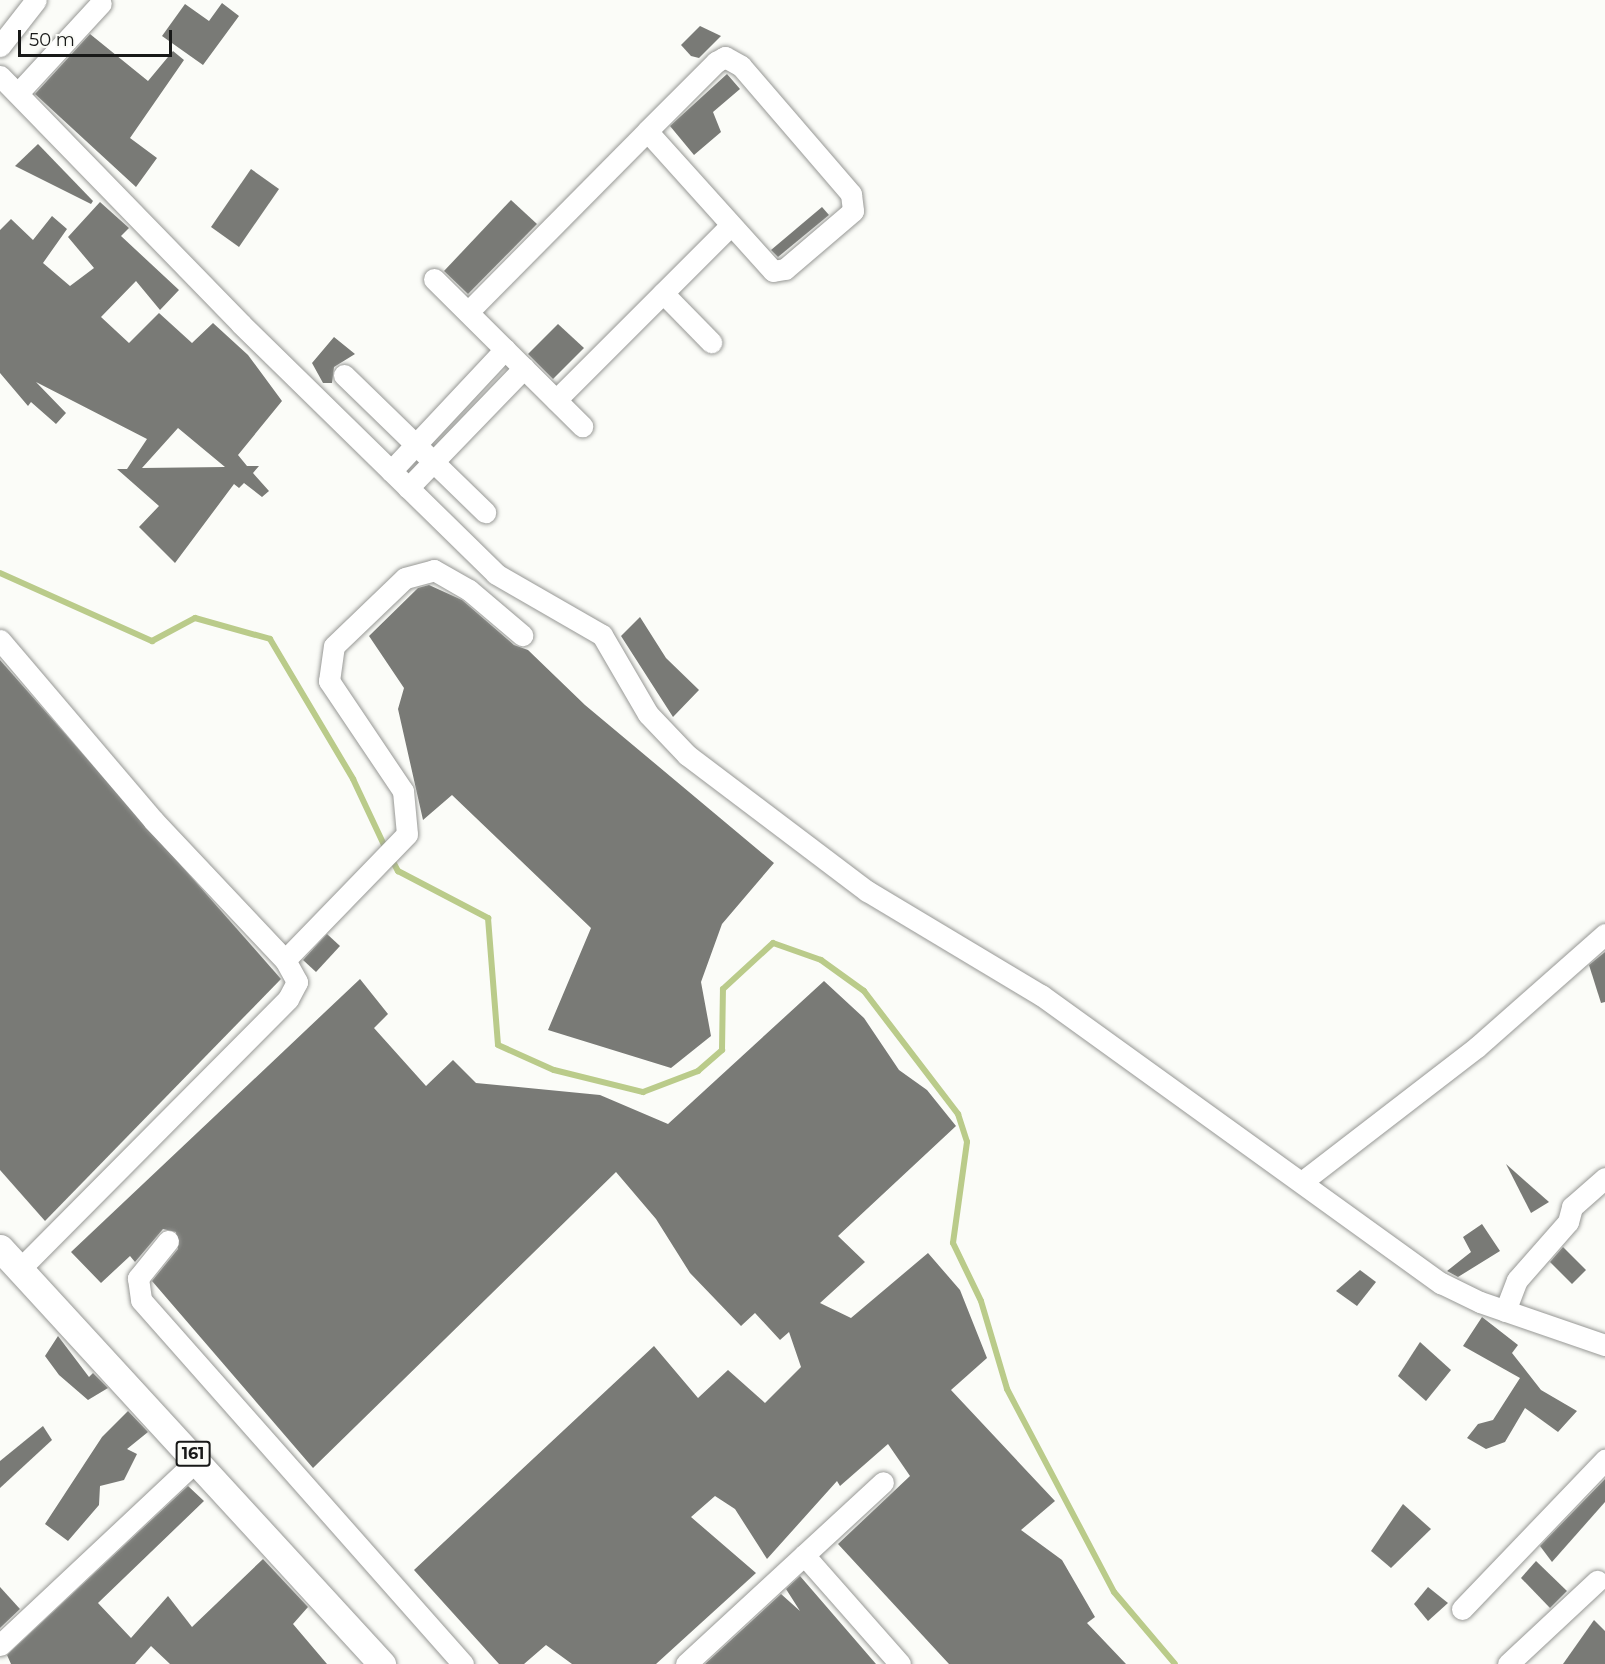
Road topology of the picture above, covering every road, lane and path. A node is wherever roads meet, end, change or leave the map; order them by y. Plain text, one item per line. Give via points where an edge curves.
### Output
1 (36, 0) edge
2 (101, 3) dead end
3 (0, 46) edge
4 (0, 76) edge
5 (18, 93) junction
6 (647, 131) junction
7 (731, 225) junction
8 (435, 279) dead end
9 (663, 293) junction
10 (468, 312) junction
11 (711, 342) dead end
12 (505, 349) junction
13 (524, 368) junction
14 (344, 375) dead end
15 (556, 400) junction
16 (582, 426) dead end
17 (416, 444) junction
18 (433, 462) junction
19 (391, 471) junction
20 (408, 488) junction
21 (485, 512) dead end
22 (522, 635) dead end
23 (0, 640) edge
24 (1605, 934) edge
25 (285, 960) junction
26 (1605, 1178) edge
27 (1303, 1181) junction
28 (168, 1241) dead end
29 (6, 1257) edge
30 (1505, 1311) junction
31 (1605, 1345) edge
32 (198, 1459) junction
33 (1605, 1460) edge
34 (883, 1482) dead end
35 (804, 1555) junction
36 (1597, 1581) dead end
37 (1462, 1609) dead end
38 (0, 1645) edge
39 (368, 1658) edge
40 (463, 1664) edge
41 (686, 1664) edge
42 (900, 1664) edge
43 (1508, 1664) edge

1 - 3 street
2 - 5 street
4 - 5 street
5 - 19 street
6 - 7 street
6 - 7 street via 716,62 734,59 855,202 848,218 778,272 768,267
6 - 10 street
7 - 9 street
8 - 10 street
9 - 11 street
9 - 15 street
10 - 12 street
12 - 13 street
12 - 17 street
13 - 15 street
13 - 18 street
14 - 17 street
15 - 16 street
17 - 18 street
17 - 19 street
18 - 20 street
18 - 21 street
19 - 20 street
20 - 27 street via 508,585 602,635 653,720 687,755 867,891 1041,995
22 - 25 street via 434,570 405,578 334,646 329,681 403,791 407,834 398,848
23 - 25 street via 153,820
24 - 27 street via 1477,1047
25 - 29 street via 297,982 288,999
26 - 30 street via 1572,1207 1568,1222 1516,1280
27 - 30 street via 1441,1283
28 - 40 street via 138,1278 141,1300
29 - 32 main road, 161
30 - 31 street
32 - 38 street
32 - 39 main road, 161
33 - 37 street
34 - 35 street
35 - 41 street
35 - 42 street
36 - 43 street

